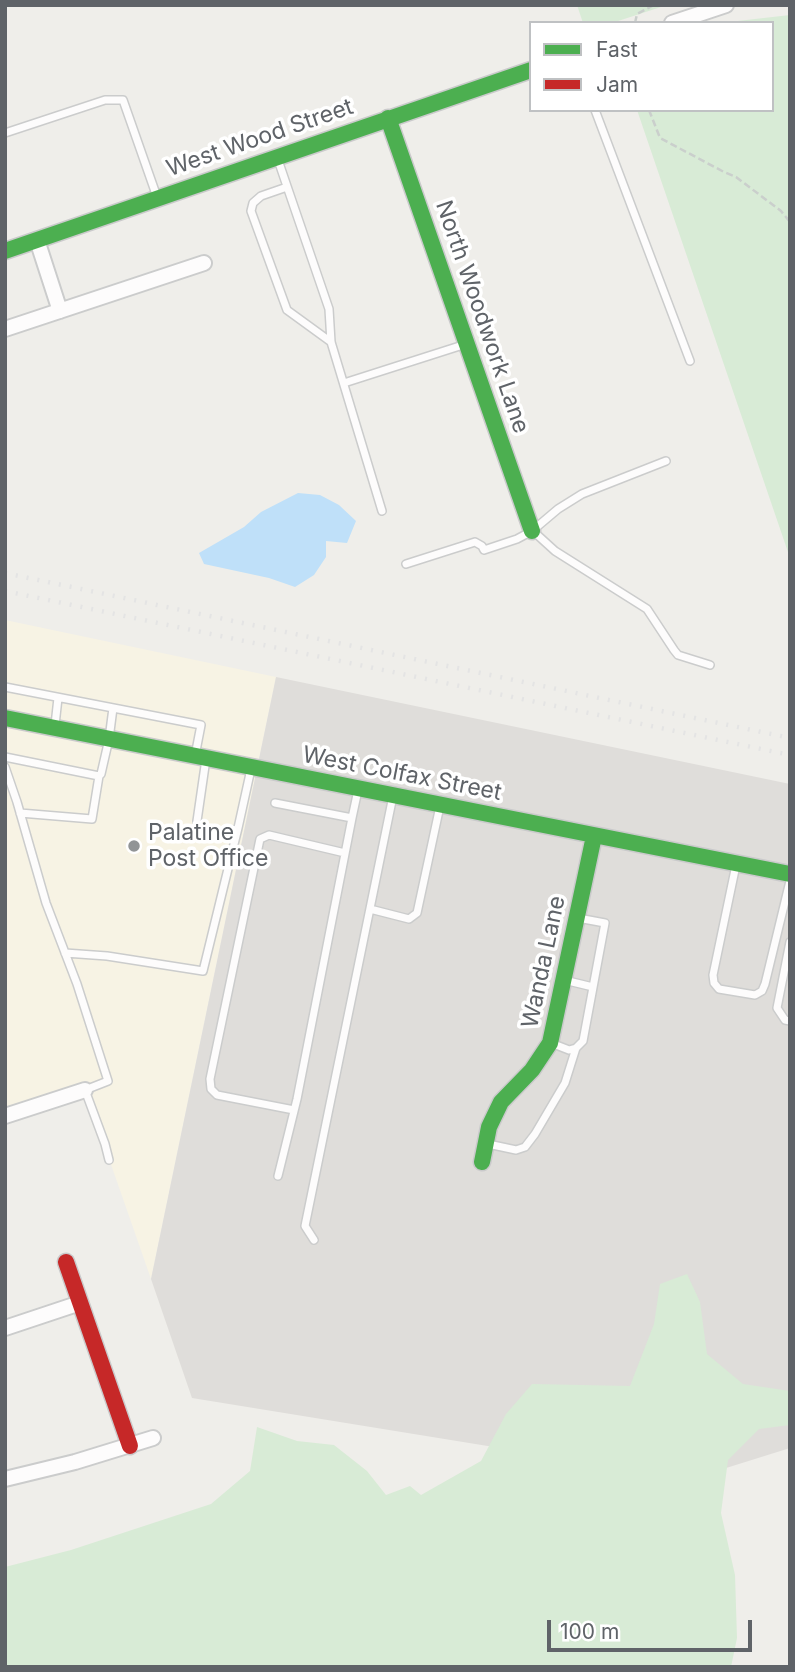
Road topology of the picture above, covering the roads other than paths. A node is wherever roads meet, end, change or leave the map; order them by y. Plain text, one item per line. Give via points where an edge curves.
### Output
1 (726, 5) edge
2 (678, 21) edge
3 (529, 71) edge
4 (596, 112) edge
5 (388, 118) junction
6 (5, 133) edge
7 (276, 156) junction
8 (287, 187) junction
9 (158, 198) junction
10 (37, 240) junction
11 (5, 251) edge
12 (204, 263) dead end
13 (61, 311) junction
14 (5, 329) edge
15 (331, 342) junction
16 (467, 344) junction
17 (690, 361) dead end
18 (344, 383) junction
19 (666, 461) dead end
20 (382, 511) dead end
21 (532, 531) junction
22 (406, 564) dead end
23 (710, 665) dead end
24 (5, 687) edge
25 (58, 698) junction
26 (113, 708) junction
27 (5, 718) edge
28 (54, 728) junction
29 (109, 739) junction
30 (5, 757) edge
31 (200, 757) junction
32 (5, 767) edge
33 (252, 767) junction
34 (99, 776) junction
35 (359, 789) junction
36 (393, 796) junction
37 (275, 803) dead end
38 (440, 805) junction
39 (20, 813) junction
40 (352, 818) junction
41 (238, 828) junction
42 (594, 836) junction
43 (345, 853) junction
44 (736, 864) junction
45 (790, 874) edge
46 (790, 881) edge
47 (370, 909) junction
48 (577, 918) junction
49 (790, 942) edge
50 (65, 953) junction
51 (564, 980) junction
52 (593, 987) junction
53 (790, 1021) edge
54 (550, 1043) junction
55 (576, 1048) junction
56 (85, 1090) junction
57 (294, 1110) junction
58 (5, 1116) edge
59 (486, 1143) junction
60 (109, 1160) dead end
61 (482, 1162) dead end
62 (278, 1176) dead end
63 (314, 1240) dead end
64 (66, 1262) dead end
65 (80, 1303) junction
66 (5, 1328) edge
67 (153, 1438) dead end
68 (130, 1446) junction
69 (5, 1479) edge

1 - 2 street
3 - 5 street, West Wood Street
4 - 17 lane
5 - 7 street, West Wood Street
5 - 16 street, North Woodwork Lane
6 - 9 lane via 105,100 123,100
7 - 8 lane
7 - 9 street, West Wood Street
8 - 15 lane via 329,309
8 - 15 lane via 261,196 251,211 287,310
9 - 10 street, West Wood Street
10 - 11 street, West Wood Street
10 - 13 street
12 - 13 street
13 - 14 street
15 - 18 lane
16 - 18 lane
16 - 21 street, North Woodwork Lane
18 - 20 lane
19 - 21 lane via 582,494
21 - 22 lane via 484,550 475,542
21 - 23 lane via 555,551 647,609 678,655
24 - 25 lane
25 - 26 lane
25 - 28 lane
26 - 29 lane
26 - 31 lane via 201,725
27 - 28 street, West Colfax Street
28 - 29 street, West Colfax Street
29 - 31 street, West Colfax Street
29 - 34 lane
30 - 34 lane
31 - 33 street, West Colfax Street
31 - 41 lane via 198,828 221,835
32 - 39 lane
33 - 35 street, West Colfax Street
33 - 41 lane
34 - 39 lane via 92,819
35 - 36 street, West Colfax Street
35 - 40 lane
36 - 38 street, West Colfax Street
36 - 47 lane
37 - 40 lane
38 - 42 street, West Colfax Street
38 - 47 lane via 418,913 409,919
39 - 50 lane
40 - 43 lane
41 - 50 lane via 203,971
42 - 44 street, West Colfax Street
42 - 48 street, Wanda Lane
43 - 57 lane
43 - 57 lane via 269,835 260,839 210,1079 217,1096
44 - 45 street, West Colfax Street
44 - 46 lane via 713,975 719,989 755,995 762,991
47 - 63 lane via 305,1226
48 - 51 street, Wanda Lane
48 - 52 lane via 605,923
49 - 53 lane via 777,1008
50 - 56 lane via 108,1081
51 - 52 lane
51 - 54 street, Wanda Lane
52 - 55 lane via 583,1041
54 - 55 lane
54 - 59 street, Wanda Lane via 501,1102
55 - 59 lane via 565,1083 525,1147 516,1150
56 - 58 street
56 - 60 lane
57 - 62 lane
59 - 61 street, Wanda Lane
64 - 65 street
65 - 66 street
65 - 68 street
67 - 68 street
68 - 69 street

